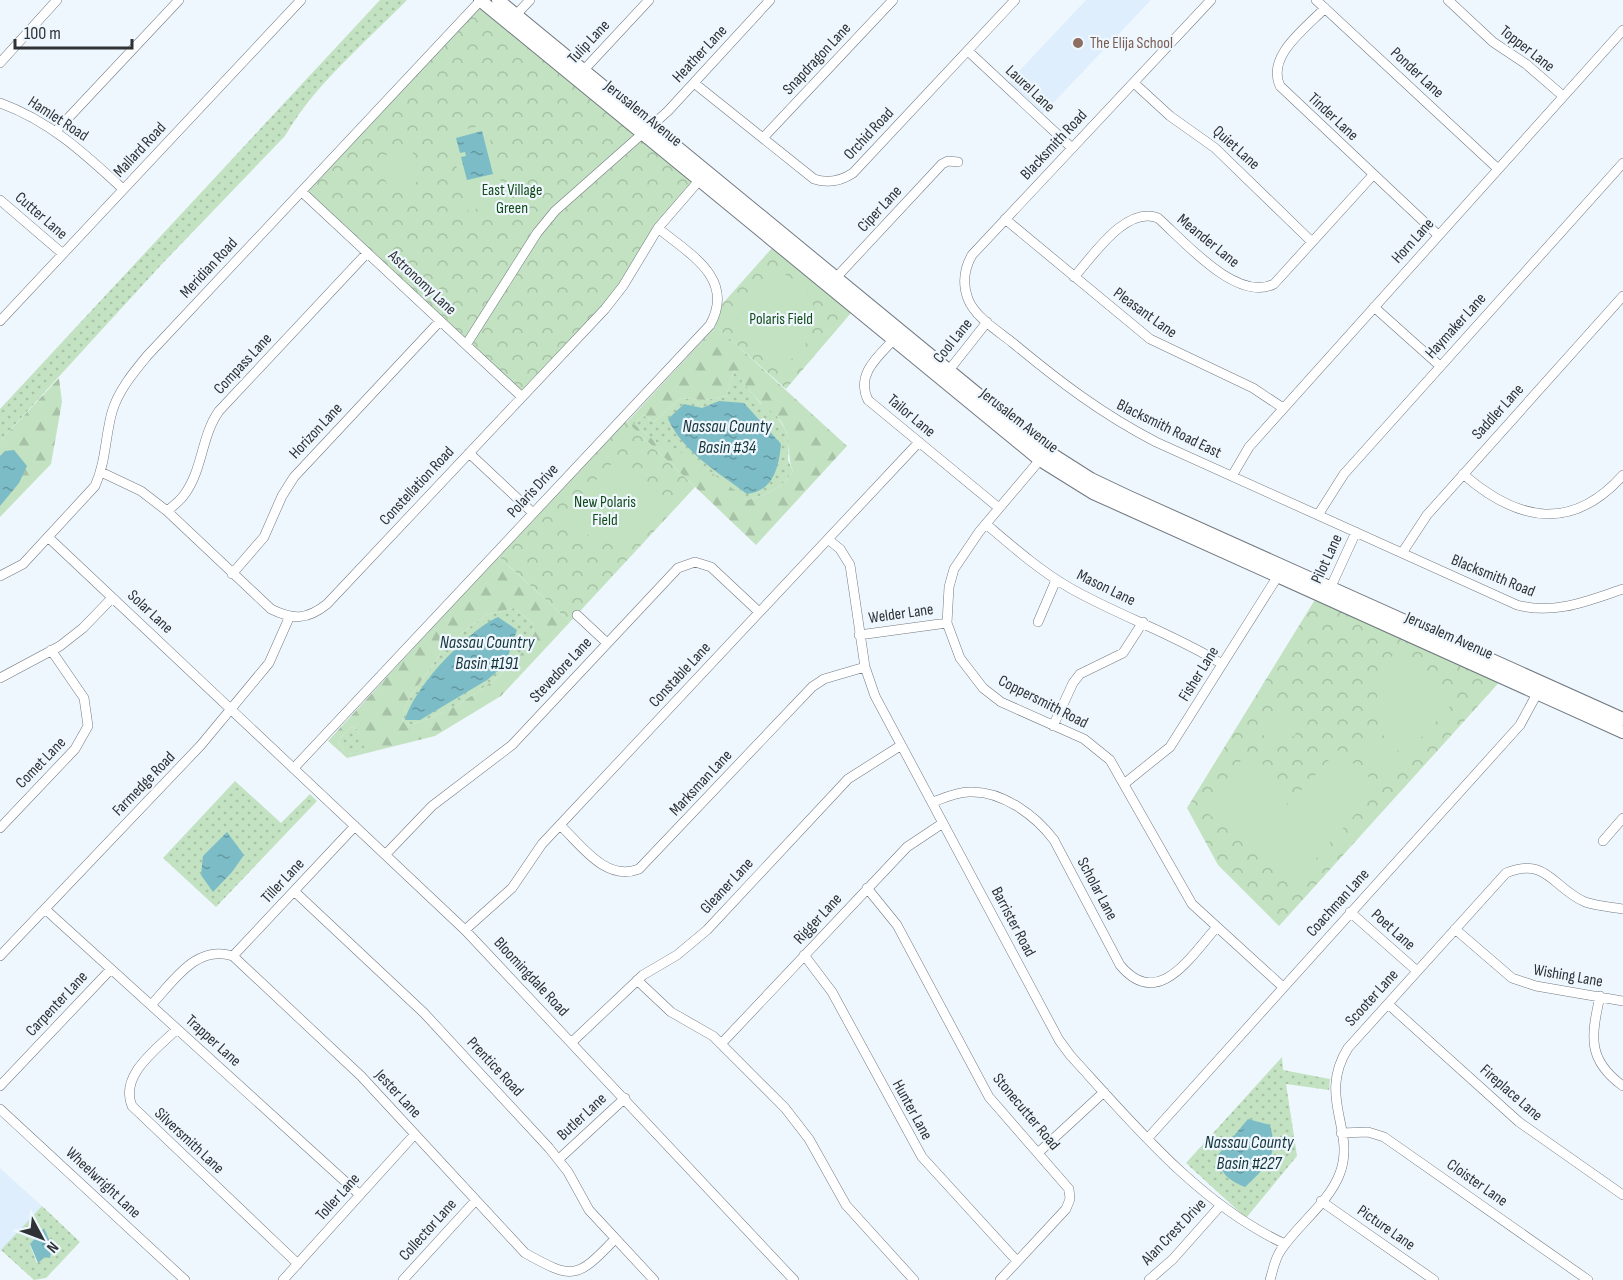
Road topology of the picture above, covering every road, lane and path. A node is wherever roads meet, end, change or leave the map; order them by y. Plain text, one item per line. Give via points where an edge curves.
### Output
1 (57, 0) edge
2 (179, 0) edge
3 (301, 0) edge
4 (480, 0) edge
5 (498, 0) edge
6 (530, 0) edge
7 (649, 0) edge
8 (770, 0) edge
9 (893, 0) edge
10 (1015, 0) edge
11 (1211, 0) edge
12 (1316, 0) edge
13 (1448, 0) edge
14 (1325, 8) junction
15 (512, 19) junction
16 (1623, 30) edge
17 (968, 51) junction
18 (0, 63) edge
19 (579, 75) junction
20 (694, 83) junction
21 (1134, 83) junction
22 (1563, 96) junction
23 (0, 103) edge
24 (647, 130) junction
25 (56, 131) junction
26 (763, 138) junction
27 (1072, 148) junction
28 (958, 162) dead end
29 (1623, 163) edge
30 (1497, 168) junction
31 (1373, 175) junction
32 (702, 176) junction
33 (123, 189) junction
34 (302, 192) junction
35 (0, 200) edge
36 (1005, 219) junction
37 (658, 228) junction
38 (1438, 235) junction
39 (1312, 242) junction
40 (368, 253) junction
41 (63, 254) junction
42 (1074, 277) junction
43 (832, 282) junction
44 (1623, 296) edge
45 (1374, 307) junction
46 (0, 320) edge
47 (440, 321) junction
48 (987, 322) junction
49 (896, 336) junction
50 (466, 345) junction
51 (1440, 366) junction
52 (945, 375) junction
53 (522, 397) junction
54 (1282, 408) junction
55 (919, 442) junction
56 (469, 453) junction
57 (1043, 455) junction
58 (101, 472) junction
59 (1463, 474) junction
60 (1623, 475) edge
61 (1232, 476) junction
62 (999, 508) junction
63 (167, 511) junction
64 (533, 513) junction
65 (1318, 515) junction
66 (986, 524) junction
67 (1356, 532) junction
68 (48, 537) junction
69 (829, 540) junction
70 (1402, 553) junction
71 (1281, 572) junction
72 (232, 574) junction
73 (0, 576) edge
74 (1056, 580) junction
75 (1623, 589) edge
76 (1328, 593) junction
77 (112, 598) junction
78 (759, 612) junction
79 (577, 615) dead end
80 (289, 618) junction
81 (1038, 622) dead end
82 (1143, 622) junction
83 (947, 623) junction
84 (859, 635) junction
85 (607, 643) junction
86 (51, 650) junction
87 (1222, 664) junction
88 (864, 666) junction
89 (0, 678) edge
90 (1540, 688) junction
91 (231, 710) junction
92 (1623, 719) edge
93 (1053, 726) junction
94 (1623, 732) edge
95 (900, 746) junction
96 (294, 768) junction
97 (1124, 784) junction
98 (933, 802) junction
99 (1623, 818) edge
100 (943, 823) junction
101 (560, 825) junction
102 (355, 826) junction
103 (0, 828) edge
104 (1604, 841) dead end
105 (386, 854) junction
106 (867, 888) junction
107 (294, 891) junction
108 (45, 909) junction
109 (1623, 909) edge
110 (1350, 912) junction
111 (1216, 928) junction
112 (1455, 929) junction
113 (465, 930) junction
114 (804, 955) junction
115 (0, 956) edge
116 (232, 956) junction
117 (111, 969) junction
118 (1417, 971) junction
119 (637, 980) junction
120 (1283, 987) junction
121 (1600, 996) junction
122 (1623, 1001) edge
123 (1388, 1004) junction
124 (151, 1005) junction
125 (177, 1029) junction
126 (572, 1042) junction
127 (721, 1044) junction
128 (0, 1086) edge
129 (1623, 1086) edge
130 (1104, 1092) junction
131 (624, 1098) junction
132 (0, 1108) edge
133 (1341, 1133) junction
134 (415, 1134) junction
135 (1148, 1138) junction
136 (1039, 1152) junction
137 (559, 1159) junction
138 (360, 1195) junction
139 (1623, 1195) edge
140 (476, 1200) junction
141 (1321, 1201) junction
142 (1221, 1205) junction
143 (615, 1239) junction
144 (1285, 1244) junction
145 (1017, 1261) junction
146 (298, 1263) junction
147 (406, 1276) edge
148 (185, 1280) edge
149 (283, 1280) edge
150 (418, 1280) edge
151 (654, 1280) edge
152 (794, 1280) edge
153 (914, 1280) edge
154 (1000, 1280) edge
155 (1149, 1280) edge
156 (1270, 1280) edge
157 (1434, 1280) edge
158 (1588, 1280) edge

1 - 18 street
2 - 25 street
3 - 33 street, Mallard Road
4 - 15 main road, Jerusalem Avenue
4 - 34 street, Meridian Road
5 - 15 main road, Jerusalem Avenue
6 - 15 street
7 - 19 street, Tulip Lane
8 - 20 street, Heather Lane
9 - 26 street, Snapdragon Lane
10 - 17 street, Orchid Road
11 - 21 street, Blacksmith Road
12 - 14 street, Ponder Lane
13 - 22 street, Topper Lane via 1493,42
14 - 30 street, Ponder Lane
14 - 31 street, Tinder Lane via 1281,56 1277,81
15 - 19 main road, Jerusalem Avenue
16 - 22 street, Horn Lane
17 - 26 street, Orchid Road via 845,179 814,179
17 - 27 street, Laurel Lane
19 - 24 main road, Jerusalem Avenue
20 - 24 street, Heather Lane
20 - 26 street, Orchid Road
21 - 27 street, Blacksmith Road
21 - 39 street, Quiet Lane via 1170,116 1215,148
22 - 30 street, Horn Lane
23 - 25 street, Hamlet Road
24 - 32 main road, Jerusalem Avenue
24 - 50 street via 555,211
25 - 33 street, Hamlet Road
27 - 36 street, Blacksmith Road
28 - 43 street, Ciper Lane via 942,164
29 - 51 street, Haymaker Lane
30 - 38 street, Horn Lane
31 - 38 street, Tinder Lane
31 - 39 street, Meander Lane
32 - 37 street, Constellation Road
32 - 43 main road, Jerusalem Avenue
33 - 41 street, Mallard Road
34 - 40 street, Astronomy Lane
34 - 58 street, Meridian Road via 130,377 112,411
35 - 41 street, Cutter Lane
36 - 42 street, Pleasant Lane
36 - 48 street, Blacksmith Road via 972,255 965,271 969,300
37 - 53 street, Constellation Road via 605,309
37 - 64 street, Polaris Drive via 712,276 718,298 715,316
38 - 45 street, Horn Lane
39 - 42 street, Meander Lane via 1274,284 1252,289 1214,268 1158,218 1142,215 1123,225
40 - 47 street, Astronomy Lane
40 - 63 street, Compass Lane via 219,411 205,438 194,478 185,495
41 - 46 street, Mallard Road
42 - 54 street, Pleasant Lane via 1150,339 1253,388
43 - 49 main road, Jerusalem Avenue
44 - 59 street, Saddler Lane
45 - 51 street
45 - 54 street, Horn Lane
47 - 50 street, Astronomy Lane
47 - 72 street, Horizon Lane via 294,477 264,537
48 - 52 street, Cool Lane
48 - 61 street, Blacksmith Road East via 1095,408 1156,442
49 - 52 main road, Jerusalem Avenue
49 - 55 street, Tailor Lane via 864,376 865,393 868,400
50 - 53 street, Astronomy Lane
51 - 65 street, Haymaker Lane via 1344,474
52 - 57 main road, Jerusalem Avenue
53 - 56 street, Constellation Road
54 - 61 street, Horn Lane via 1249,447
55 - 62 street, Tailor Lane
55 - 69 street, Constable Lane
56 - 64 street
56 - 80 street, Constellation Road via 327,604 310,615
57 - 62 street, Coppersmith Road
57 - 71 main road, Jerusalem Avenue via 1181,527
58 - 63 street via 141,491
58 - 68 street, Meridian Road via 95,486
59 - 60 street via 1487,493 1532,513 1546,515 1565,514 1592,503
59 - 70 street, Saddler Lane via 1417,528
61 - 65 street, Blacksmith Road East
62 - 66 street, Coppersmith Road
63 - 72 street
64 - 96 street, Polaris Drive
65 - 67 street, Blacksmith Road East
66 - 74 street, Mason Lane
66 - 83 street, Coppersmith Road via 954,569
67 - 70 street, Blacksmith Road
67 - 76 street, Pilot Lane
68 - 73 street, Meridian Road via 23,564
68 - 77 street, Solar Lane
69 - 78 street, Constable Lane
69 - 84 street, Barrister Road via 850,565
70 - 75 street, Blacksmith Road via 1530,609 1558,609
71 - 76 main road, Jerusalem Avenue
71 - 87 street, Fisher Lane
72 - 80 street via 271,609
74 - 81 street
74 - 82 street, Mason Lane
76 - 90 main road, Jerusalem Avenue
77 - 86 street via 83,628
77 - 91 street, Solar Lane
78 - 85 street, Stevedore Lane via 711,567 695,562 678,568
78 - 101 street, Constable Lane
79 - 85 street
80 - 91 street, Farmedge Road via 269,663
82 - 87 street, Mason Lane
82 - 93 street via 1123,653 1080,674 1073,682
83 - 84 street, Welder Lane
83 - 93 street, Coppersmith Road via 960,658 983,688 1001,702
84 - 88 street, Barrister Road
85 - 105 street, Stevedore Lane via 512,745 432,806
86 - 89 street
86 - 103 street, Comet Lane via 84,698 88,726 75,749
87 - 97 street, Fisher Lane via 1170,747
88 - 95 street, Barrister Road
88 - 101 street, Marksman Lane via 812,687 639,869 623,874 607,869
90 - 92 main road, Jerusalem Avenue
90 - 94 main road, Jerusalem Avenue
90 - 110 street, Coachman Lane via 1520,725
91 - 96 street, Bloomingdale Road
91 - 108 street, Farmedge Road
93 - 97 street, Coppersmith Road via 1095,746 1110,760
95 - 98 street, Barrister Road
95 - 119 street, Gleaner Lane via 848,778 707,930
96 - 102 street, Bloomingdale Road
97 - 111 street, Coppersmith Road via 1180,888
98 - 100 street, Barrister Road
98 - 111 street, Scholar Lane via 977,792 1027,812 1041,824 1054,840 1120,965 1135,979 1150,983 1169,978
99 - 104 street
100 - 106 street, Rigger Lane via 907,847
100 - 130 street, Barrister Road via 1059,1040
101 - 113 street, Constable Lane via 512,888
102 - 105 street, Bloomingdale Road
102 - 107 street, Tiller Lane
105 - 113 street, Bloomingdale Road
106 - 114 street, Rigger Lane
106 - 136 street, Stonecutter Road via 897,925 989,1097
107 - 116 street, Tiller Lane
107 - 137 street, Prentice Road via 424,1013
108 - 115 street, Farmedge Road
108 - 117 street, Trapper Lane
109 - 112 street, Scooter Lane via 1586,902 1546,873 1526,867 1506,873
110 - 118 street, Poet Lane
110 - 120 street, Coachman Lane
111 - 120 street, Coppersmith Road
112 - 118 street, Scooter Lane
112 - 121 street, Wishing Lane via 1512,978 1536,986
113 - 126 street, Bloomingdale Road
114 - 127 street, Rigger Lane
114 - 145 street, Hunter Lane via 832,992 922,1158
116 - 124 street via 216,952 197,958
116 - 134 street, Jester Lane via 361,1076
117 - 124 street, Trapper Lane
117 - 128 street, Carpenter Lane
118 - 123 street, Scooter Lane
119 - 126 street, Gleaner Lane
119 - 127 street via 671,1012
120 - 135 street, Coachman Lane
121 - 122 street, Wishing Lane
121 - 129 street via 1594,1052 1607,1075
123 - 133 street, Scooter Lane via 1339,1061 1334,1095
123 - 139 street, Fireplace Lane via 1519,1122
124 - 125 street, Trapper Lane
125 - 138 street, Trapper Lane
125 - 146 street, Silversmith Lane via 132,1077 127,1092 132,1106
126 - 131 street, Bloomingdale Road
127 - 153 street via 798,1122 846,1205
130 - 135 street, Barrister Road
130 - 136 street
131 - 137 street, Butler Lane
131 - 152 street, Bloomingdale Road
132 - 148 street, Wheelwright Lane
133 - 141 street, Scooter Lane via 1344,1155 1340,1173
133 - 158 street, Cloister Lane via 1368,1132 1384,1137
134 - 138 street, Toller Lane
134 - 140 street, Jester Lane
135 - 142 street, Barrister Road
136 - 145 street, Stonecutter Road via 1066,1183 1070,1199 1063,1213
137 - 143 street, Prentice Road via 589,1210
138 - 146 street, Toller Lane
140 - 143 street, Jester Lane via 525,1253 558,1277 580,1275
140 - 147 street, Collector Lane
141 - 144 street, Scooter Lane
141 - 157 street, Picture Lane
142 - 144 street, Barrister Road via 1252,1229
142 - 155 street, Alan Crest Drive
143 - 151 street, Prentice Road
144 - 156 street, Scooter Lane
145 - 154 street, Stonecutter Road
146 - 149 street, Toller Lane
147 - 150 street

